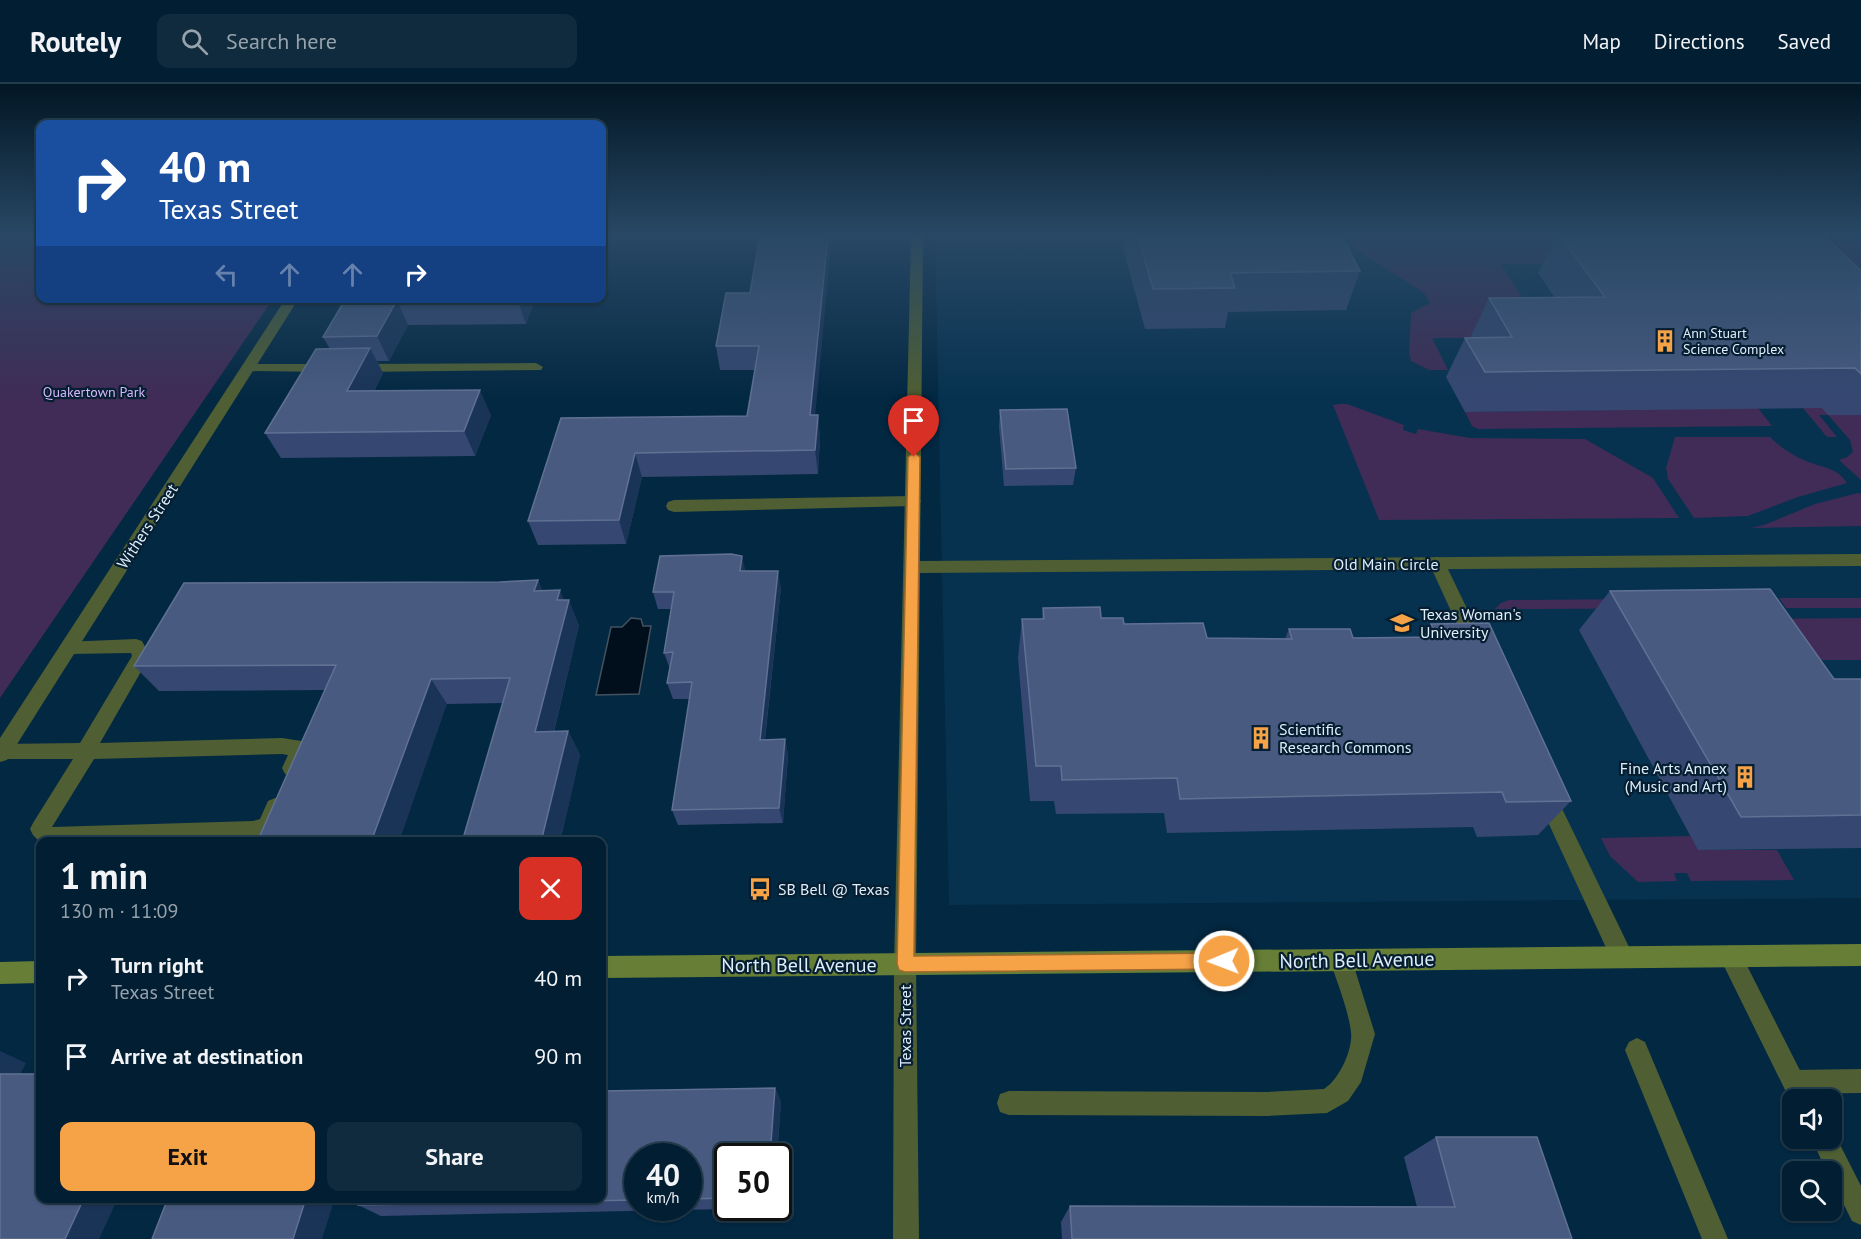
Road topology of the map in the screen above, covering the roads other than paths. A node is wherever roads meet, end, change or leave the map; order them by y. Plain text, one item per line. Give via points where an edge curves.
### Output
1 (916, 290) edge
2 (290, 303) edge
3 (249, 368) junction
4 (536, 368) dead end
5 (913, 501) junction
6 (674, 506) dead end
7 (1861, 560) edge
8 (1437, 563) junction
9 (912, 567) junction
10 (69, 647) junction
11 (1485, 666) edge
12 (89, 751) junction
13 (1, 753) edge
14 (1540, 782) edge
15 (1861, 955) edge
16 (1730, 956) junction
17 (1622, 957) junction
18 (1341, 960) junction
19 (905, 964) junction
20 (606, 967) edge
21 (36, 972) edge
22 (0, 973) edge
23 (1637, 1050) dead end
24 (1861, 1081) edge
25 (1798, 1089) edge
26 (1811, 1089) edge
27 (1009, 1103) dead end
28 (1829, 1149) edge
29 (1861, 1212) edge
30 (906, 1239) edge
31 (1715, 1239) edge

1 - 5 street, Texas Street
2 - 3 street, Withers Street
3 - 4 street
3 - 10 street, Withers Street
5 - 6 street
5 - 9 street, Texas Street
7 - 8 street, Old Main Circle
8 - 9 street, Old Main Circle
8 - 11 street
9 - 19 street, Texas Street
10 - 12 street via 136,646 141,656
10 - 13 street, Withers Street
12 - 12 street via 282,746 301,748 267,825 253,831 50,837 40,829
12 - 13 street
14 - 17 street
15 - 16 main road, North Bell Avenue
16 - 17 main road, North Bell Avenue
16 - 25 street
17 - 18 main road, North Bell Avenue
18 - 19 main road, North Bell Avenue
18 - 27 street via 1363,1034 1353,1074 1340,1094 1327,1101
19 - 20 main road, North Bell Avenue
19 - 30 street, Texas Street
21 - 22 main road
23 - 31 street
24 - 26 street
28 - 29 street

